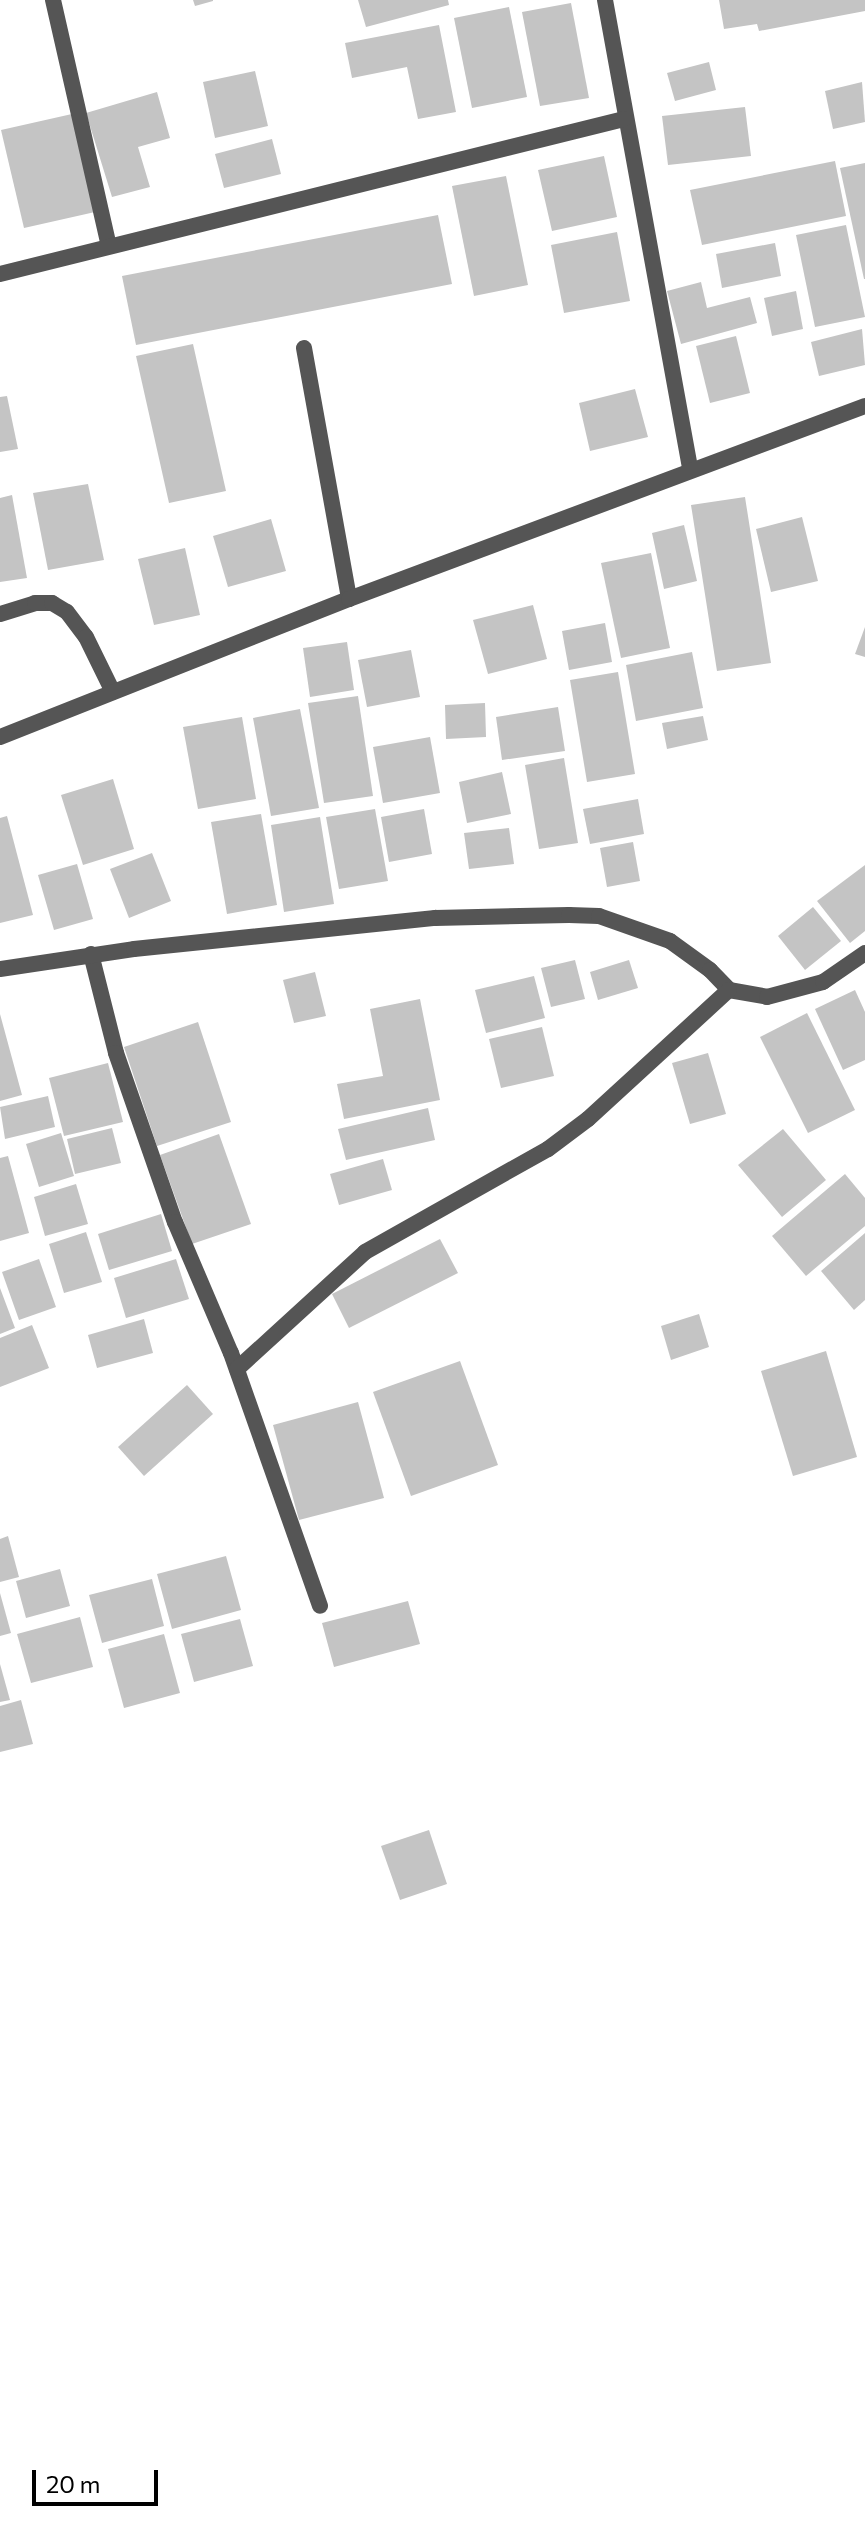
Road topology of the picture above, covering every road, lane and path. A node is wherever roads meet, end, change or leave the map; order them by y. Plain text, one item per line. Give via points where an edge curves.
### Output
1 (53, 0) edge
2 (605, 0) edge
3 (624, 119) junction
4 (109, 246) junction
5 (0, 274) edge
6 (304, 348) dead end
7 (865, 406) edge
8 (690, 470) junction
9 (349, 599) junction
10 (0, 614) edge
11 (113, 692) junction
12 (0, 737) edge
13 (865, 953) edge
14 (91, 954) junction
15 (0, 969) edge
16 (729, 990) junction
17 (234, 1361) junction
18 (320, 1606) dead end

1 - 4 street
2 - 3 street
3 - 4 street
3 - 8 street
4 - 5 street
6 - 9 street
7 - 8 street
8 - 9 street
9 - 11 street
10 - 11 street via 35,603 52,603 67,612 86,637
11 - 12 street
13 - 16 street via 823,982 780,996
14 - 15 street
14 - 16 street via 435,918 599,916 670,941
14 - 17 street via 116,1053 175,1222
16 - 17 street via 548,1149 365,1252
17 - 18 street

